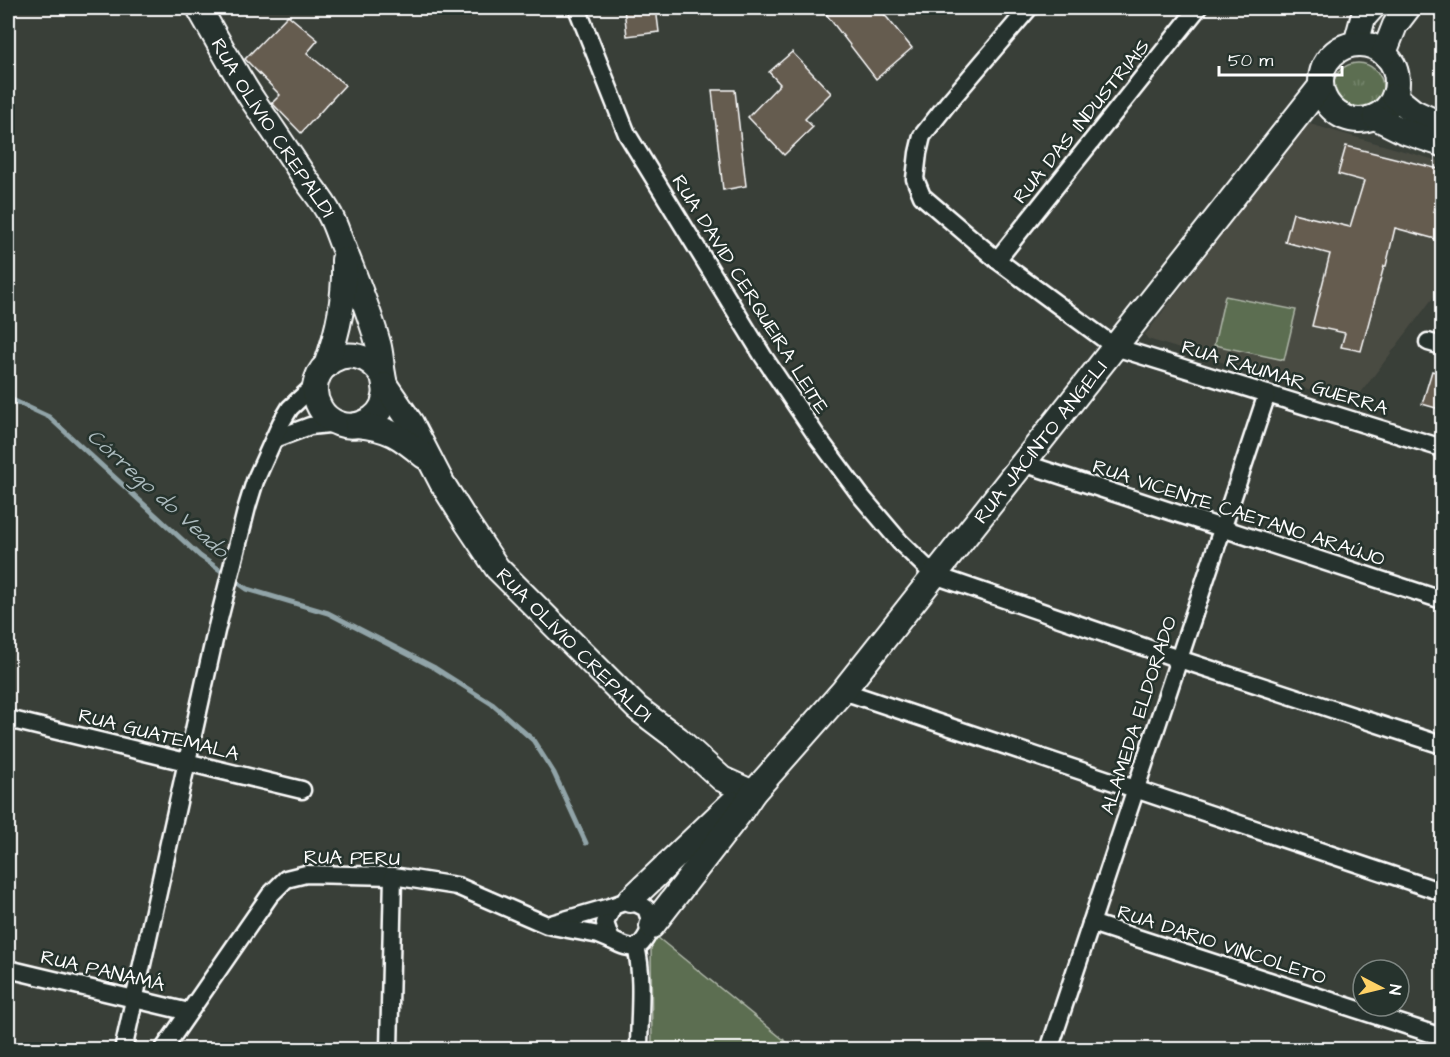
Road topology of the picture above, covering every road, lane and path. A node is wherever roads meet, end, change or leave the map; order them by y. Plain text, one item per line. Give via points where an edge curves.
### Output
1 (199, 8) edge
2 (576, 8) edge
3 (1029, 8) edge
4 (1198, 8) edge
5 (1408, 8) edge
6 (1362, 11) edge
7 (1356, 44) junction
8 (1384, 53) junction
9 (1321, 86) junction
10 (1394, 96) junction
11 (1375, 117) junction
12 (1443, 125) edge
13 (1443, 144) edge
14 (344, 248) junction
15 (997, 260) junction
16 (1115, 347) junction
17 (321, 374) junction
18 (384, 380) junction
19 (1267, 394) junction
20 (347, 424) junction
21 (275, 439) junction
22 (1443, 448) edge
23 (431, 461) junction
24 (1023, 463) junction
25 (1222, 528) junction
26 (934, 575) junction
27 (1443, 600) edge
28 (1179, 659) junction
29 (843, 691) junction
30 (8, 719) edge
31 (1443, 745) edge
32 (186, 762) junction
33 (1136, 789) junction
34 (302, 790) dead end
35 (753, 793) junction
36 (393, 876) junction
37 (1443, 892) edge
38 (622, 903) junction
39 (1091, 923) junction
40 (547, 925) junction
41 (652, 926) junction
42 (610, 940) junction
43 (636, 947) junction
44 (8, 969) edge
45 (134, 998) junction
46 (189, 1012) junction
47 (1443, 1037) edge
48 (123, 1050) edge
49 (163, 1050) edge
50 (388, 1050) edge
51 (639, 1050) edge
52 (1049, 1050) edge

1 - 14 street, RUA OLÍVIO CREPALDI via 251,99 330,215
2 - 26 street, RUA DAVID CERQUEIRA LEITE via 627,134 763,356 861,496
3 - 15 street, RUA RAUMAR GUERRA via 922,136 918,153 915,179 922,196
4 - 15 street, RUA DAS INDUSTRIAIS
5 - 8 street via 1395,25
6 - 7 street
7 - 8 street via 1371,45
7 - 9 street via 1329,57 1322,71
8 - 10 street via 1397,79
9 - 11 street via 1335,112 1348,119
9 - 16 street, RUA JACINTO ANGELI
10 - 11 street via 1389,106
10 - 12 street via 1414,112
11 - 13 street via 1403,132
14 - 17 street, RUA OLÍVIO CREPALDI via 343,303 334,344
14 - 18 street, RUA OLÍVIO CREPALDI via 379,345
15 - 16 street, RUA RAUMAR GUERRA
16 - 19 street, RUA RAUMAR GUERRA
16 - 24 street, RUA JACINTO ANGELI
17 - 18 street via 330,362 350,355 369,360
17 - 20 street via 316,398 320,408 326,416
17 - 21 street via 290,408
18 - 20 street via 386,395 378,413 371,419
18 - 23 street, RUA OLÍVIO CREPALDI
19 - 22 street, RUA RAUMAR GUERRA
19 - 25 street, ALAMEDA ELDORADO
20 - 21 street via 310,426
20 - 23 street, RUA OLÍVIO CREPALDI via 392,432
21 - 32 street via 255,481 239,536
23 - 35 street, RUA OLÍVIO CREPALDI via 497,567 638,708 722,778
24 - 25 street, RUA VICENTE CAETANO ARAÚJO
24 - 26 street, RUA JACINTO ANGELI
25 - 27 street, RUA VICENTE CAETANO ARAÚJO
25 - 28 street, ALAMEDA ELDORADO
26 - 28 street
26 - 29 street, RUA JACINTO ANGELI
28 - 31 street
28 - 33 street, ALAMEDA ELDORADO
29 - 33 street
29 - 35 street, RUA JACINTO ANGELI
30 - 32 street, RUA GUATEMALA
32 - 34 street, RUA GUATEMALA
32 - 45 street
33 - 37 street
33 - 39 street, ALAMEDA ELDORADO
35 - 38 street, RUA JACINTO ANGELI via 730,804
35 - 41 street, RUA JACINTO ANGELI
36 - 40 street, RUA PERU via 457,886
36 - 46 street, RUA PERU via 306,874 286,879
36 - 50 street
38 - 40 street
38 - 41 street via 646,908
38 - 42 street via 605,922
39 - 47 street, RUA DARIO VINCOLETO
39 - 52 street, ALAMEDA ELDORADO
40 - 42 street, RUA PERU
41 - 43 street via 644,942
42 - 43 street via 627,948
43 - 51 street via 640,977
44 - 45 street, RUA PANAMÁ
45 - 46 street, RUA PANAMÁ
45 - 48 street
46 - 49 street, RUA PERU

